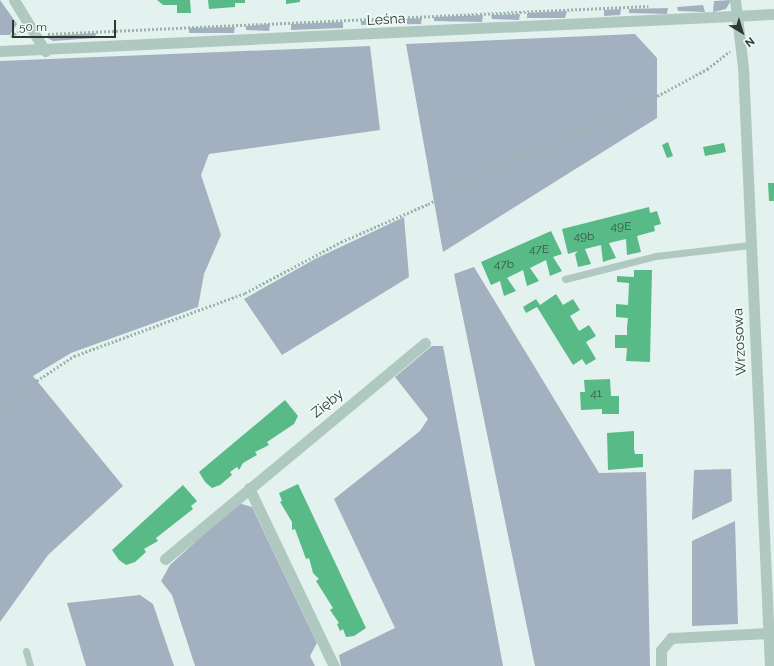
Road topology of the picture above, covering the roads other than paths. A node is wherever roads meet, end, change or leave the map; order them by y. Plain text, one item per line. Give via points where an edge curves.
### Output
1 (14, 0) edge
2 (735, 0) edge
3 (774, 14) edge
4 (734, 17) junction
5 (0, 51) edge
6 (44, 51) junction
7 (750, 245) junction
8 (565, 279) dead end
9 (425, 343) dead end
10 (249, 488) junction
11 (165, 559) dead end
12 (768, 633) junction
13 (26, 651) dead end
14 (30, 666) edge
15 (334, 666) edge
16 (661, 666) edge
17 (770, 666) edge

1 - 6 street
2 - 4 street, Wrzosowa
3 - 4 street, Leśna
4 - 6 street, Leśna
4 - 7 street, Wrzosowa via 743,67
5 - 6 street, Leśna
7 - 8 lane via 656,256
7 - 12 street, Wrzosowa
9 - 10 street, Zięby
10 - 11 street, Zięby
10 - 15 street
12 - 16 street via 671,638 661,650
12 - 17 street, Wrzosowa
13 - 14 lane

